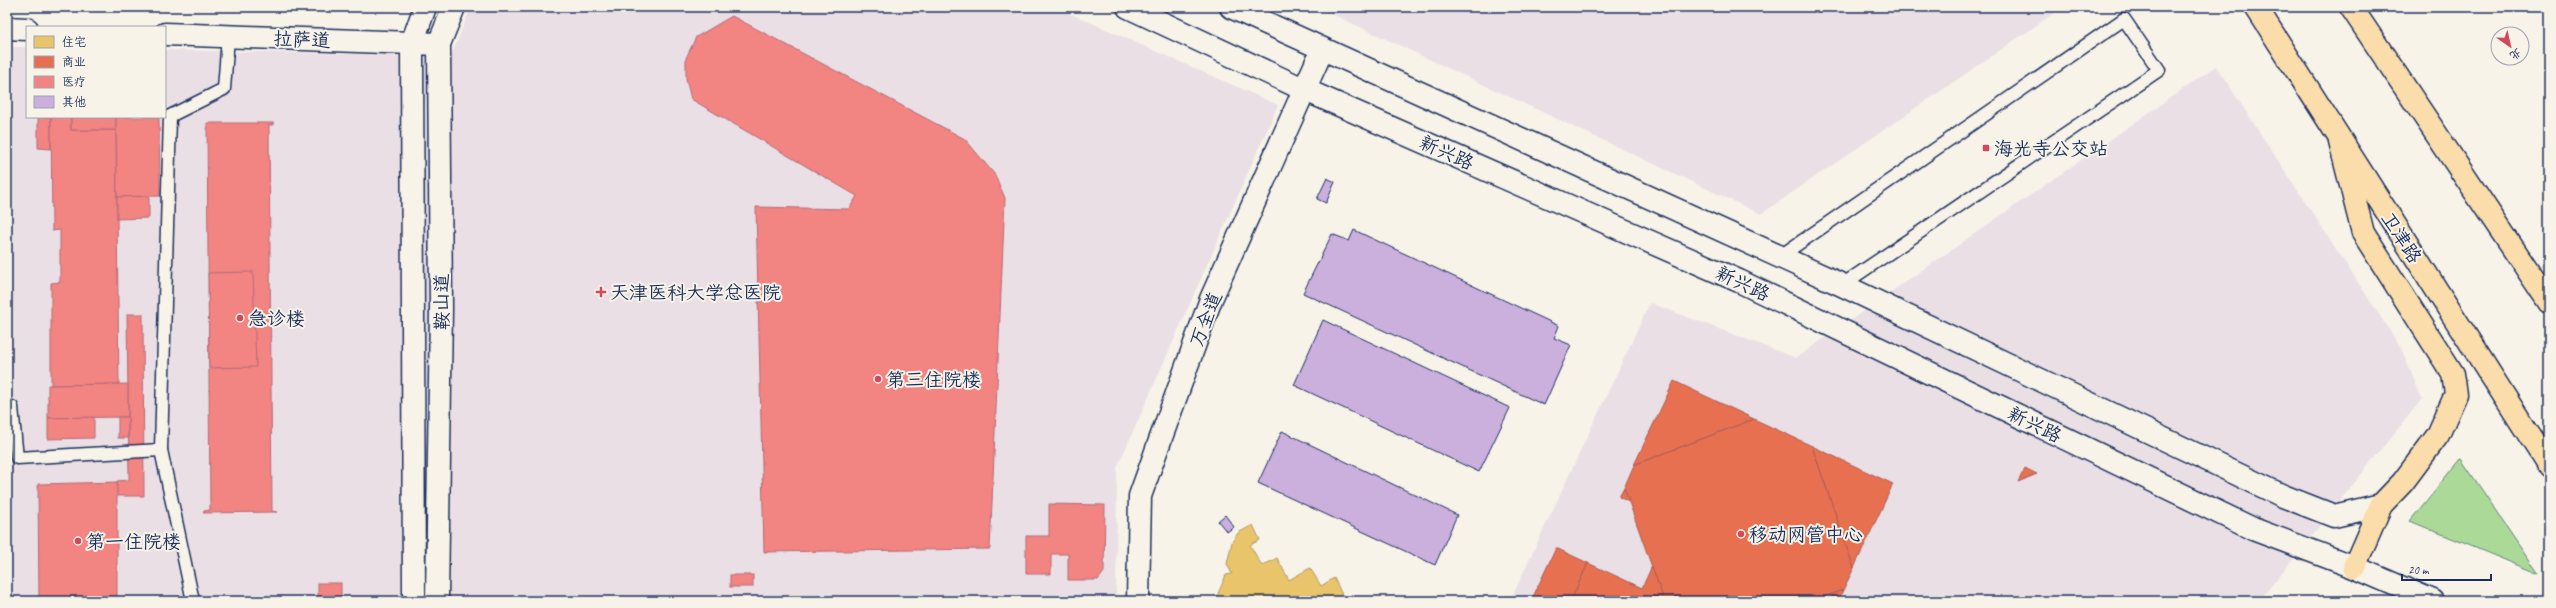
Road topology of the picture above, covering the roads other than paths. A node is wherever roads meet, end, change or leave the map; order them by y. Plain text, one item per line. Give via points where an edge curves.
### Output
1 (425, 7) edge
2 (454, 7) edge
3 (1128, 7) edge
4 (1231, 7) edge
5 (2256, 7) edge
6 (2351, 7) edge
7 (7, 28) edge
8 (26, 29) edge
9 (166, 34) edge
10 (228, 37) junction
11 (412, 43) junction
12 (439, 44) junction
13 (1322, 50) junction
14 (1303, 89) junction
15 (2339, 138) junction
16 (1779, 256) junction
17 (1842, 285) junction
18 (2549, 302) edge
19 (7, 407) edge
20 (161, 450) junction
21 (2549, 466) edge
22 (2381, 505) junction
23 (2354, 567) junction
24 (193, 601) edge
25 (414, 601) edge
26 (437, 601) edge
27 (1138, 601) edge
28 (2433, 601) edge

1 - 11 main road, 鞍山道
2 - 12 main road, 鞍山道
3 - 14 main road, 新兴路
4 - 13 main road
5 - 15 main road, 卫津路
6 - 18 main road
7 - 8 main road
9 - 10 main road, 拉萨道
10 - 11 main road, 拉萨道
10 - 20 lane via 224,89 170,116
11 - 12 main road, 拉萨道
11 - 25 main road, 鞍山道
12 - 26 main road, 鞍山道 via 441,308
13 - 14 main road, 万全道
13 - 16 main road
14 - 23 main road, 新兴路 via 1739,281 2253,529
14 - 27 main road, 万全道 via 1211,299 1140,496
15 - 21 main road, 卫津路
15 - 22 main road via 2363,233 2453,374 2456,394 2438,435 2403,482
16 - 17 main road
16 - 17 lane via 2124,19 2159,70
17 - 22 main road via 2283,496 2334,516
19 - 20 lane via 12,407 17,458
20 - 24 lane
22 - 23 main road
23 - 28 main road

